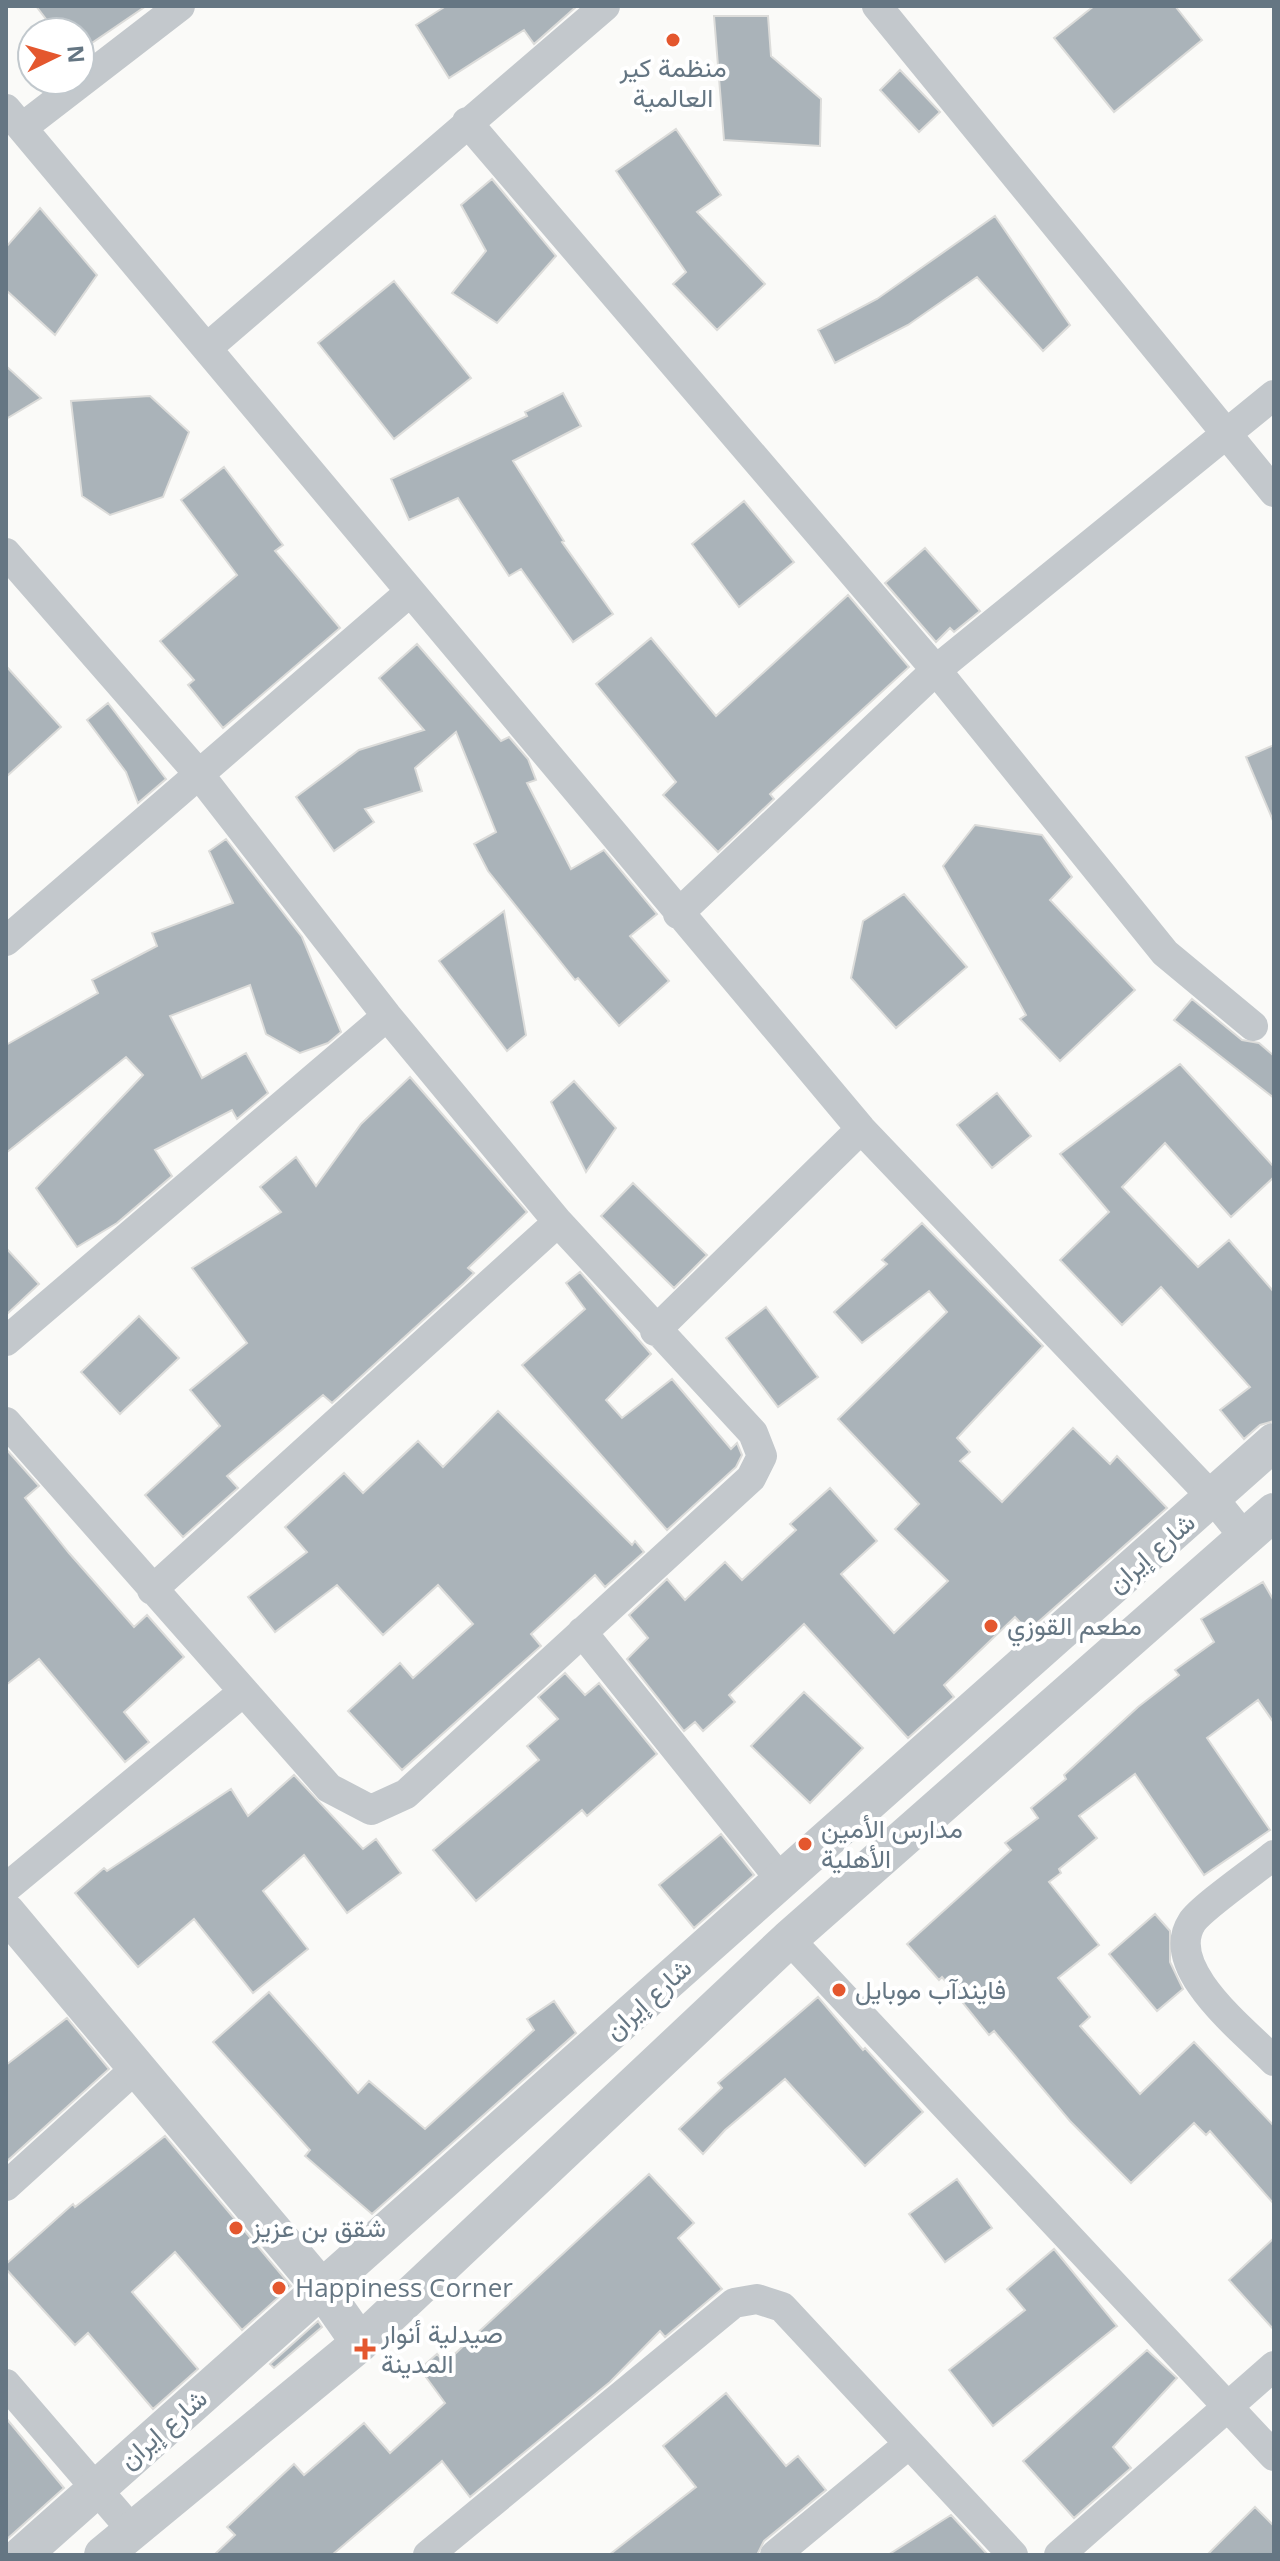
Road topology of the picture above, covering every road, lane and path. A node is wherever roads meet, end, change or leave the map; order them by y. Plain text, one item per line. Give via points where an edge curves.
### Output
1 (180, 6) edge
2 (605, 6) edge
3 (877, 6) edge
4 (14, 118) edge
5 (467, 122) junction
6 (207, 348) junction
7 (1274, 395) edge
8 (1227, 433) junction
9 (1274, 492) edge
10 (7, 556) edge
11 (410, 592) junction
12 (936, 670) junction
13 (198, 773) junction
14 (678, 914) junction
15 (6, 941) edge
16 (387, 1016) junction
17 (1253, 1026) dead end
18 (861, 1129) junction
19 (558, 1222) junction
20 (655, 1331) junction
21 (6, 1341) edge
22 (6, 1422) edge
23 (1274, 1442) edge
24 (1213, 1498) junction
25 (1274, 1512) edge
26 (1245, 1538) junction
27 (152, 1590) junction
28 (582, 1632) junction
29 (243, 1692) junction
30 (1274, 1855) edge
31 (781, 1880) junction
32 (6, 1888) edge
33 (6, 1912) edge
34 (789, 1939) junction
35 (1274, 2061) edge
36 (135, 2069) junction
37 (6, 2186) edge
38 (323, 2290) junction
39 (360, 2343) junction
40 (1274, 2366) edge
41 (6, 2384) edge
42 (1228, 2410) junction
43 (909, 2444) junction
44 (1274, 2456) edge
45 (95, 2488) junction
46 (131, 2529) junction
47 (22, 2555) edge
48 (103, 2555) edge
49 (428, 2555) edge
50 (775, 2555) edge
51 (1013, 2555) edge
52 (1059, 2555) edge

1 - 4 street
2 - 5 street
3 - 8 street
4 - 6 street
5 - 6 street
5 - 12 street
6 - 11 street
7 - 8 street
8 - 9 street
8 - 12 street
10 - 13 street
11 - 13 street
11 - 14 street
12 - 14 street
12 - 17 street via 1165,953
13 - 15 street
13 - 16 street
14 - 18 street
16 - 19 street
16 - 21 street
18 - 20 street
18 - 24 street
19 - 20 street
19 - 27 street
20 - 28 street via 753,1433 762,1456 751,1478
22 - 27 street
23 - 24 street, شارع إيران
24 - 26 street
24 - 31 street, شارع إيران
25 - 26 street, شارع إيران
26 - 34 street, شارع إيران
27 - 29 street
28 - 29 street via 406,1794 371,1810 329,1788
28 - 31 street
29 - 32 street
30 - 35 street via 1192,1922 1184,1954 1196,1980
31 - 34 street
31 - 38 street, شارع إيران
33 - 36 street
34 - 39 street, شارع إيران
34 - 42 street
36 - 37 street
36 - 38 street
38 - 39 street
38 - 45 street, شارع إيران
39 - 46 street, شارع إيران
40 - 42 street
41 - 45 street
42 - 44 street
42 - 52 street
43 - 49 street via 782,2307 757,2299 734,2303
43 - 50 street
43 - 51 street
45 - 46 street
45 - 47 street, شارع إيران
46 - 48 street, شارع إيران

